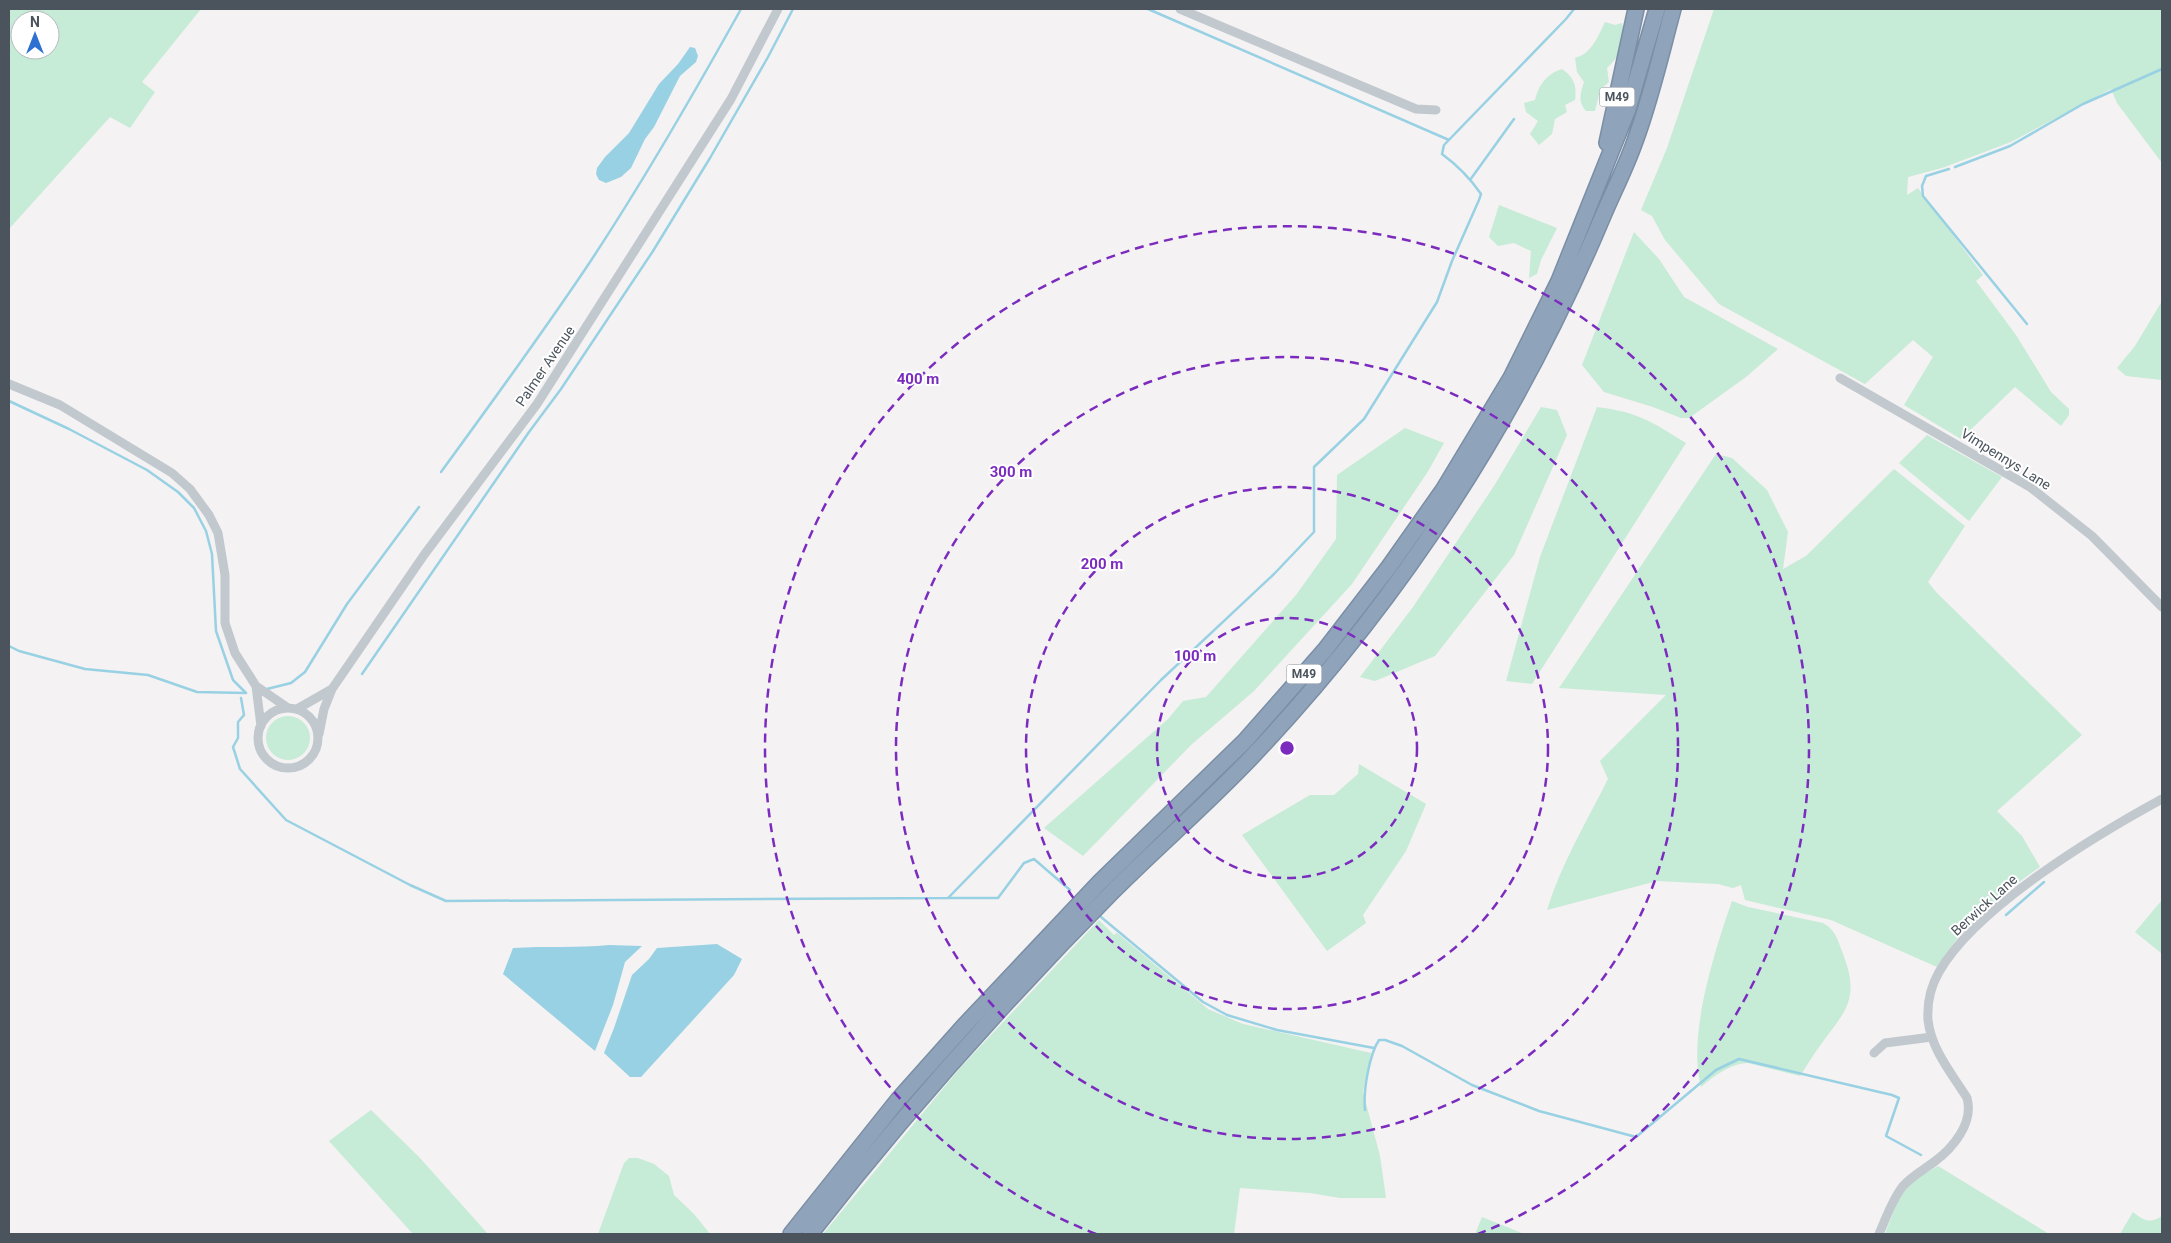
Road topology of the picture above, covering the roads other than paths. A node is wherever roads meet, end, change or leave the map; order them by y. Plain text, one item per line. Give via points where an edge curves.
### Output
1 (778, 9) edge
2 (1180, 9) edge
3 (1636, 9) edge
4 (1657, 9) edge
5 (1673, 9) edge
6 (1684, 9) edge
7 (1436, 110) dead end
8 (1635, 142) junction
9 (1598, 186) junction
10 (1840, 378) dead end
11 (9, 384) edge
12 (2162, 607) edge
13 (256, 686) junction
14 (332, 689) junction
15 (292, 708) junction
16 (261, 726) junction
17 (318, 736) junction
18 (2162, 799) edge
19 (1932, 1037) junction
20 (1874, 1053) dead end
21 (791, 1234) edge
22 (810, 1234) edge
23 (1879, 1234) edge

1 - 14 street, Palmer Avenue via 731,99 537,404 424,555
2 - 7 street via 1416,109
3 - 9 highway, M49
4 - 9 highway, M49 via 1628,109
5 - 8 highway, M49
6 - 8 highway, M49 via 1655,99
8 - 22 highway, M49 via 1574,285 1524,383 1458,493 1401,577 1260,748 1112,892 976,1034 909,1110
9 - 21 highway, M49 via 1559,281 1511,378 1444,489 1383,575 1325,650 1245,741 1100,882 964,1026 892,1108
10 - 12 street, Vimpennys Lane via 2030,487 2092,536
11 - 13 street via 60,405 172,473 210,514 218,533 224,575 225,624 235,653
13 - 15 street
13 - 16 street
14 - 15 street, Palmer Avenue
14 - 17 street
15 - 16 street via 273,712
15 - 17 street via 311,718
16 - 17 street via 258,740 261,749 267,759 285,768 296,767 310,758 318,744
18 - 19 street, Berwick Lane via 2127,818 2028,885 1965,937 1938,973 1928,1001
19 - 20 street via 1886,1043
19 - 23 street, Berwick Lane via 1938,1053 1967,1098 1968,1120 1946,1151 1903,1186

